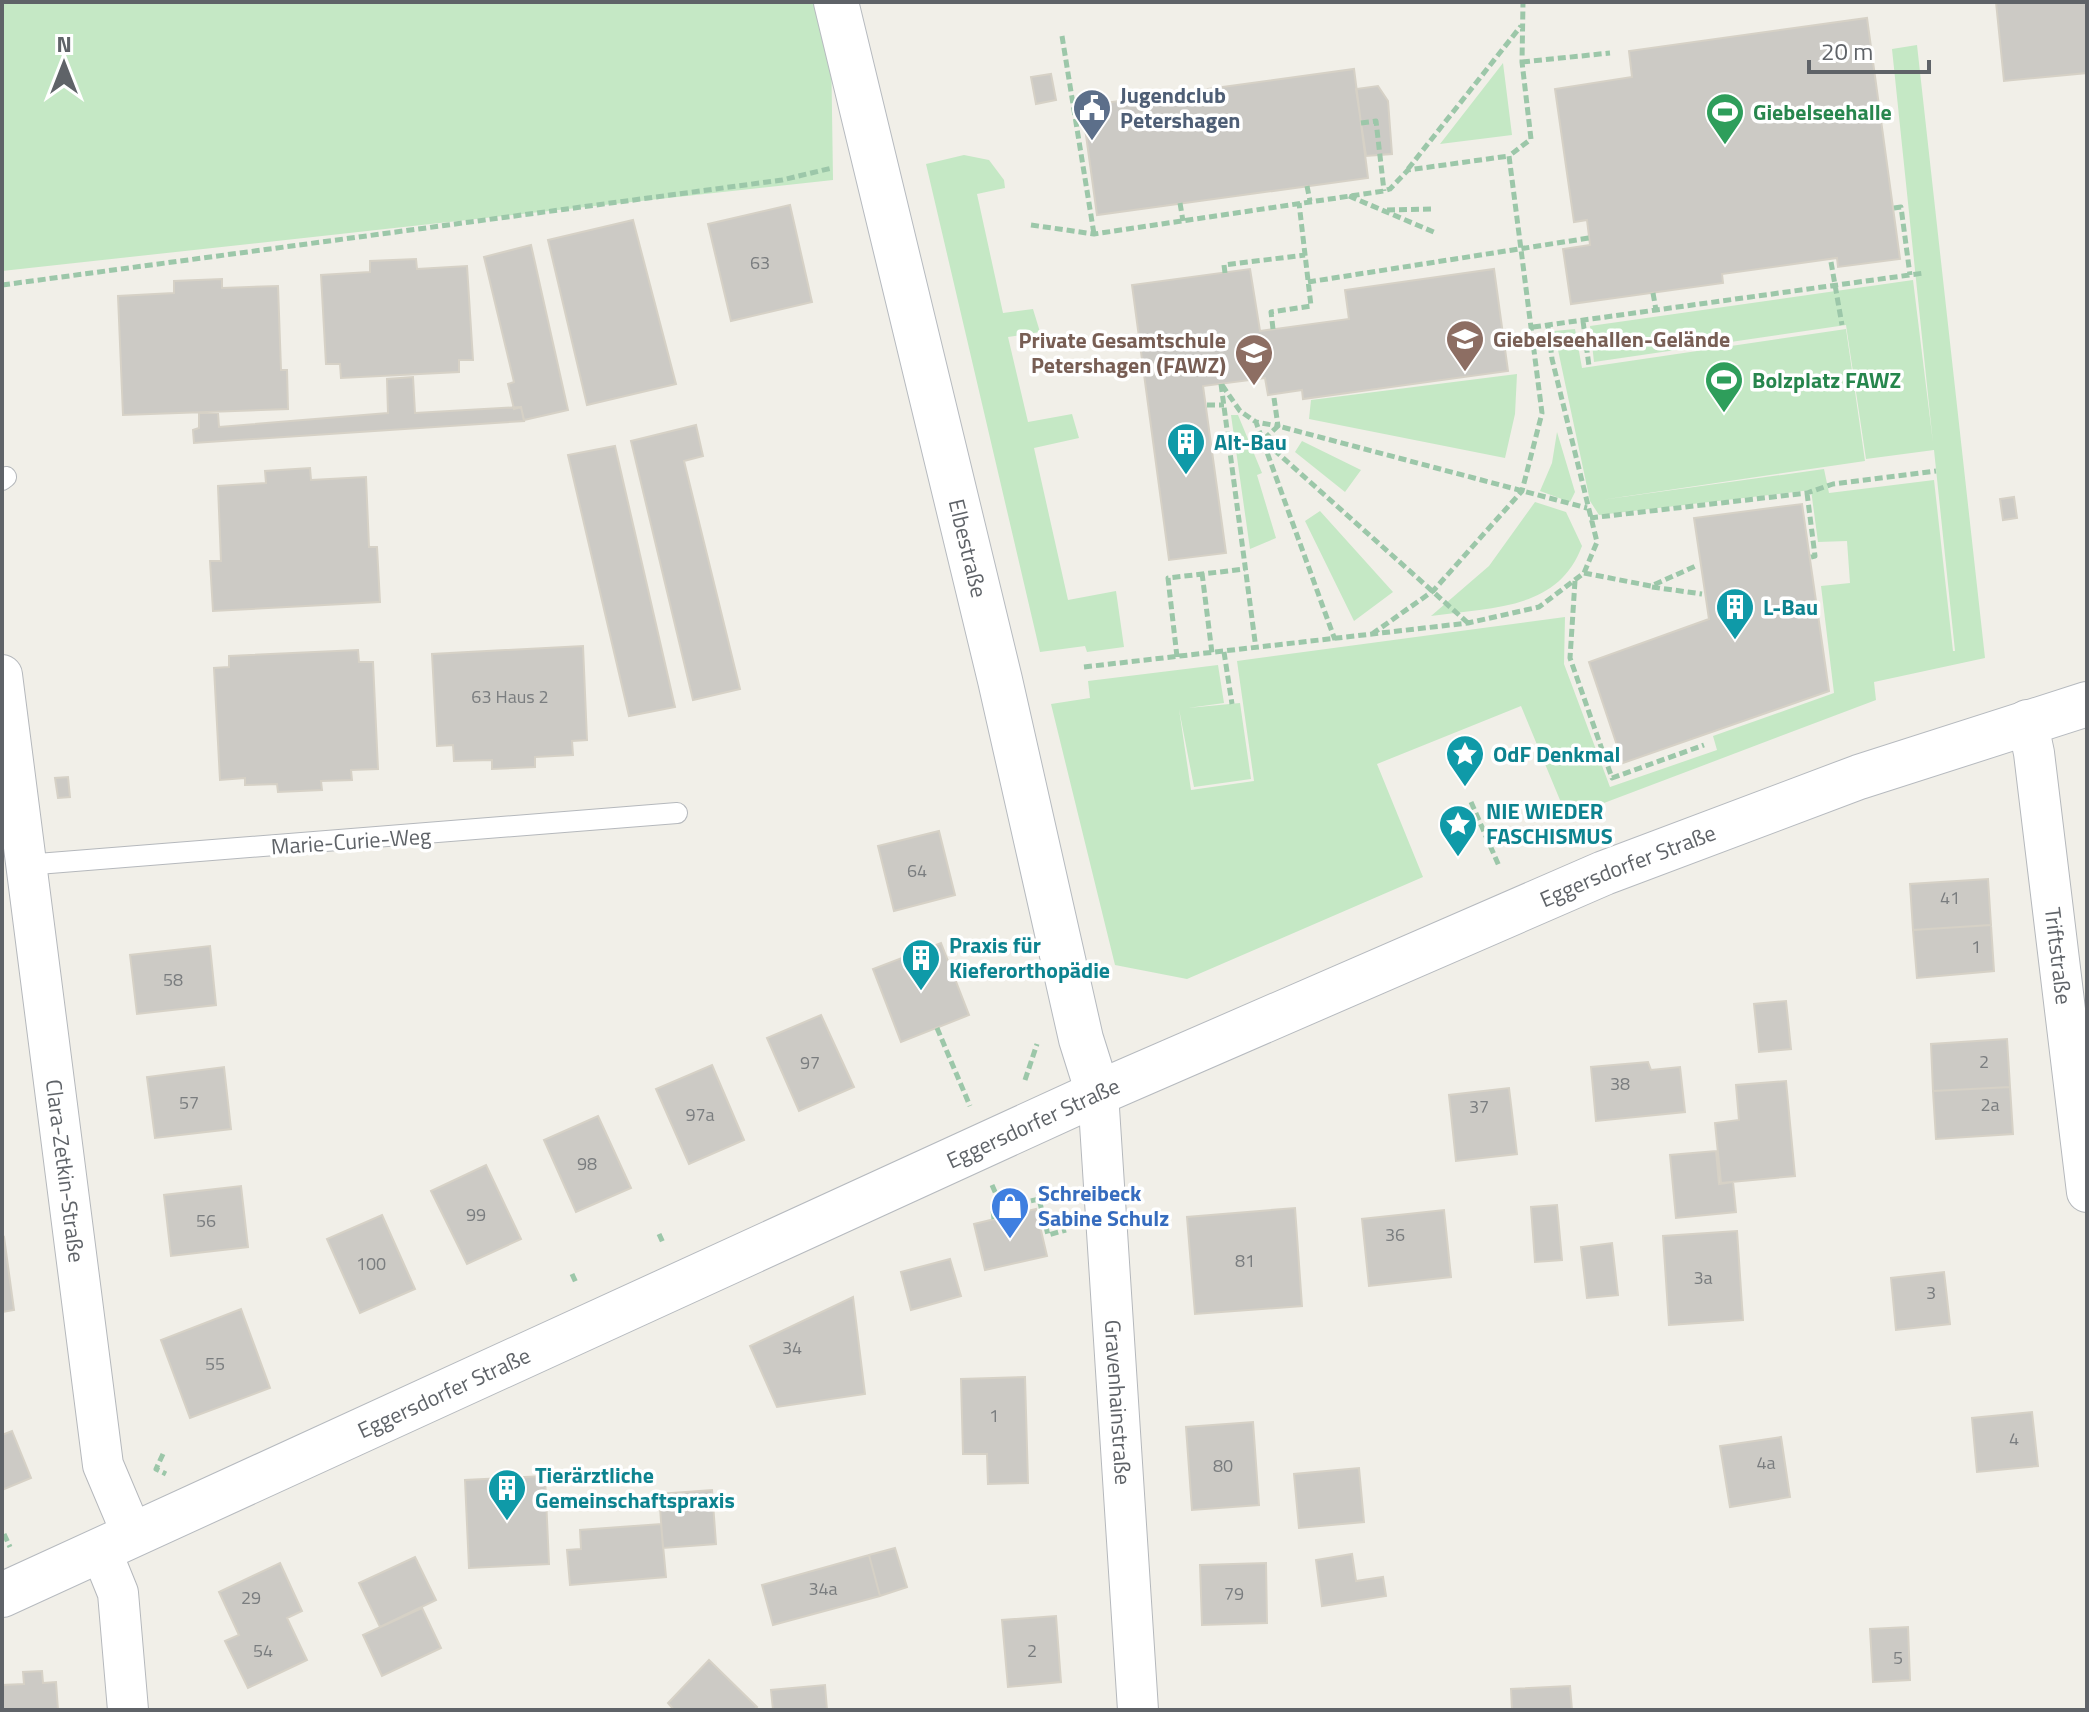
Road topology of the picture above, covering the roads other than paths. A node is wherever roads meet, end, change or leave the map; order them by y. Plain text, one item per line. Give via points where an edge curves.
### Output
1 (836, 2) edge
2 (2, 675) edge
3 (2087, 704) edge
4 (2027, 720) junction
5 (677, 813) dead end
6 (13, 867) edge
7 (1098, 1093) junction
8 (2087, 1192) edge
9 (117, 1544) junction
10 (2, 1595) edge
11 (128, 1710) edge
12 (1138, 1710) edge

1 - 7 street, Elbestraße
2 - 6 street, Clara-Zetkin-Straße via 18,800
3 - 4 street, Eggersdorfer Straße
4 - 7 street, Eggersdorfer Straße via 1604,873
4 - 8 street, Triftstraße
5 - 6 lane, Marie-Curie-Weg
6 - 9 street, Clara-Zetkin-Straße
7 - 9 street, Eggersdorfer Straße
7 - 12 street, Gravenhainstraße
9 - 10 street, Eggersdorfer Straße
9 - 11 street, Clara-Zetkin-Straße

